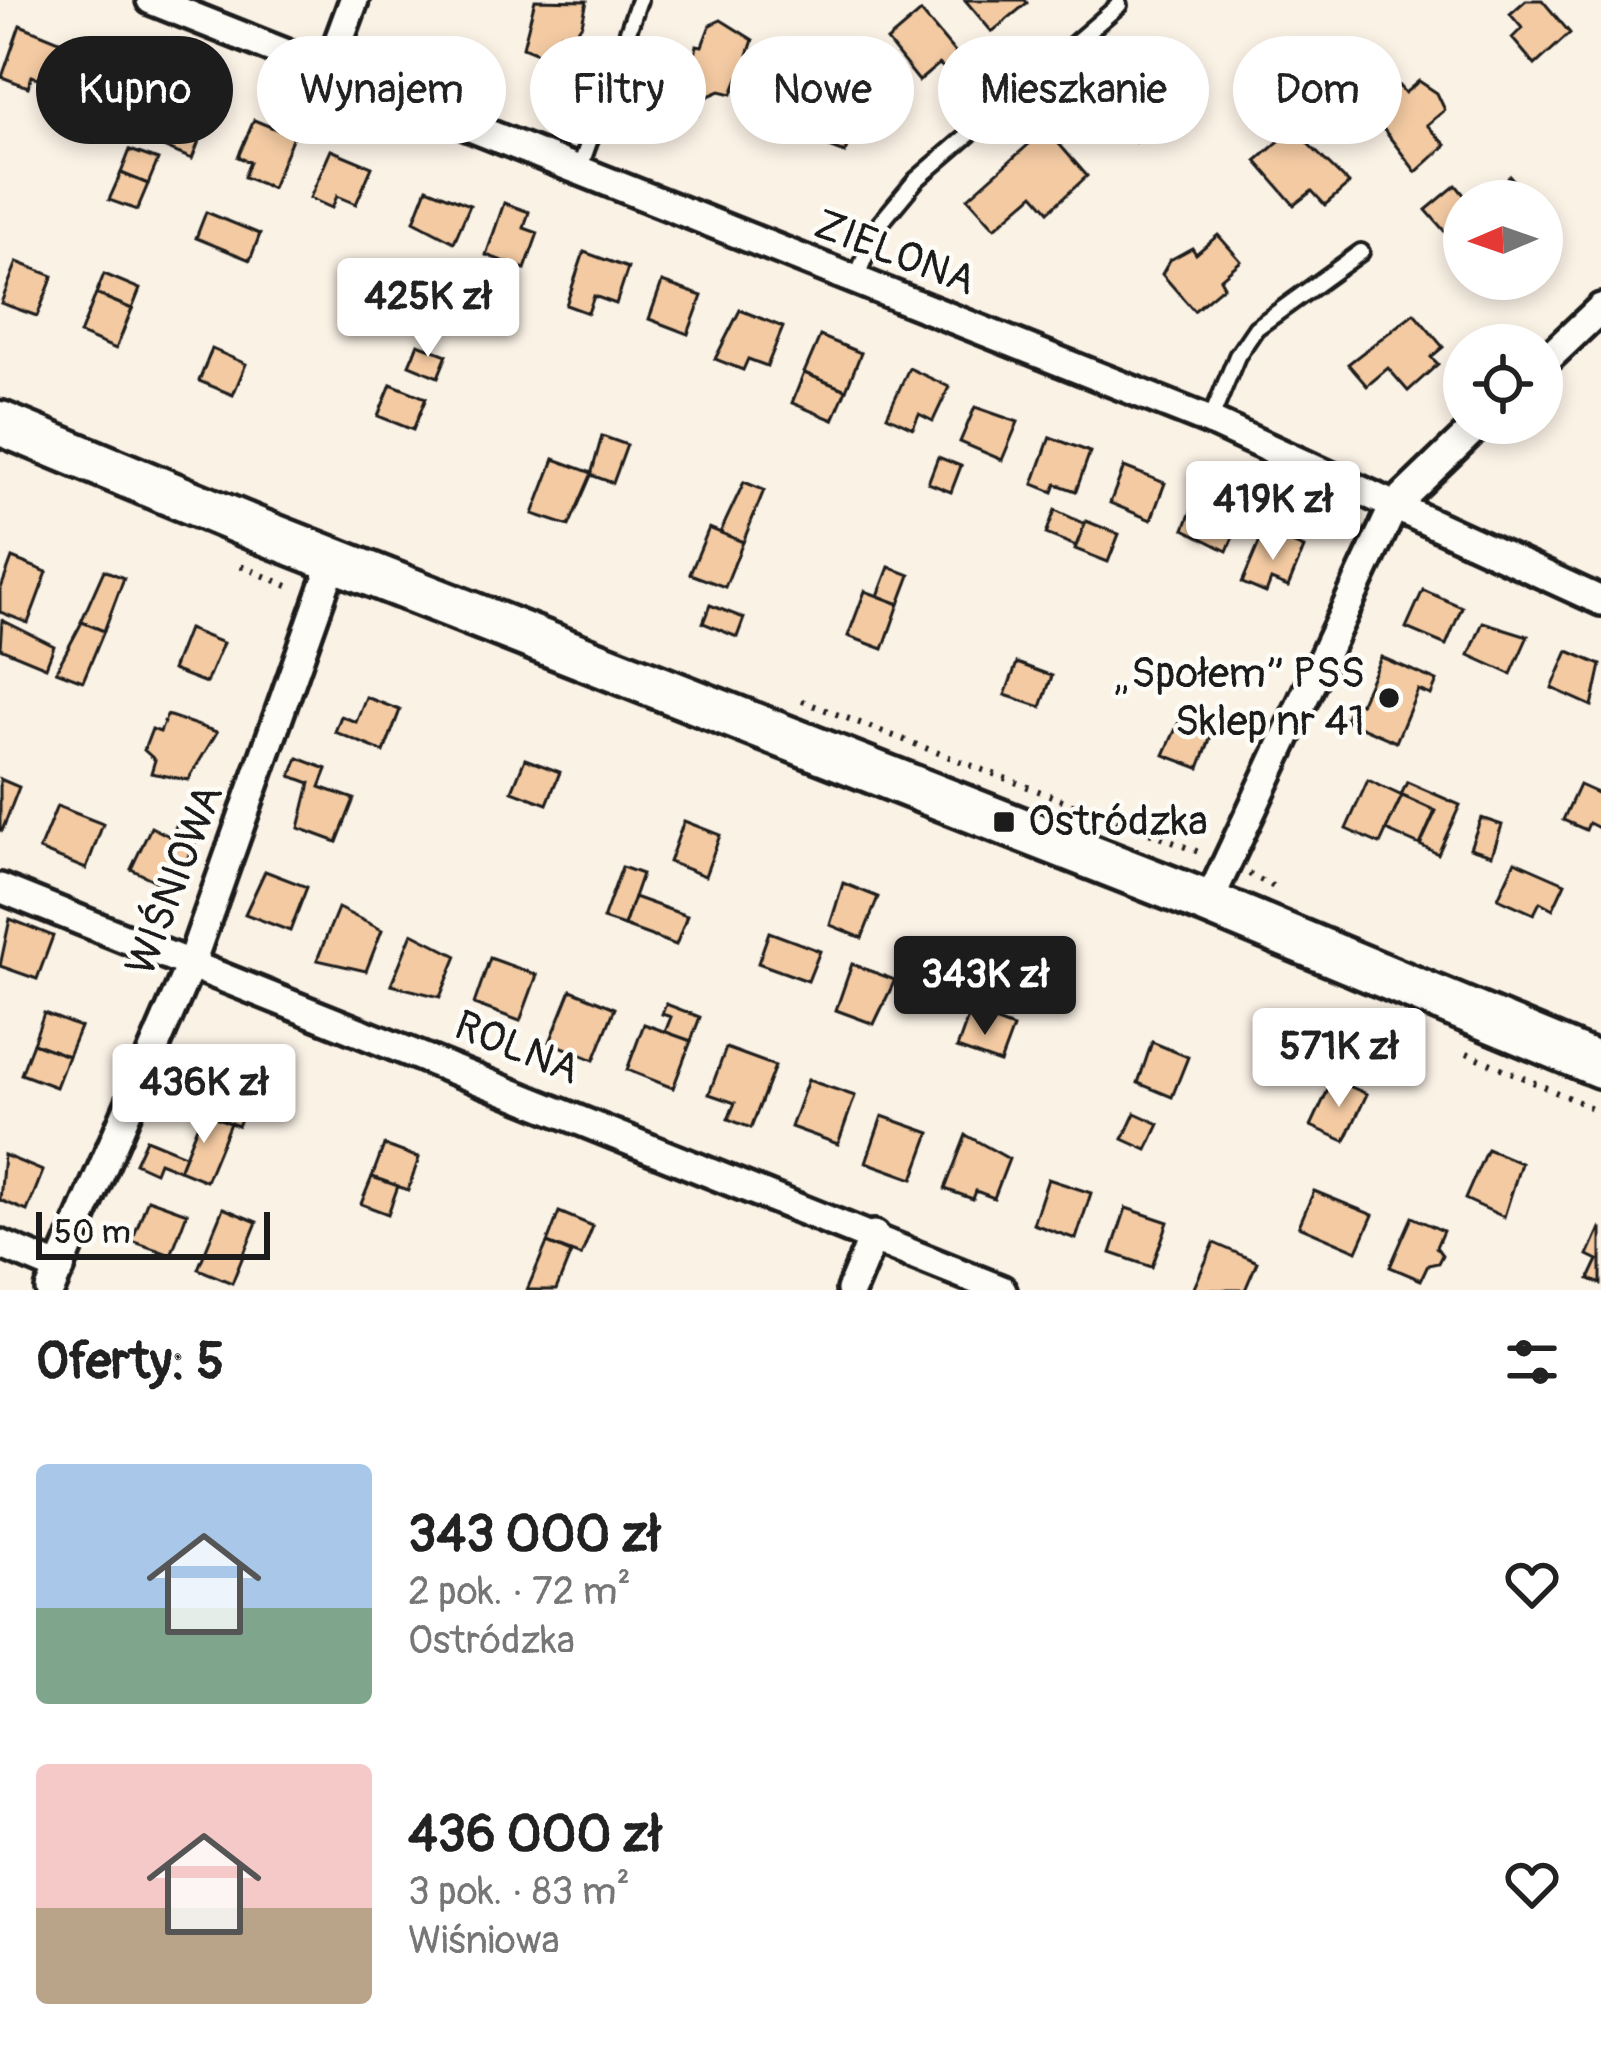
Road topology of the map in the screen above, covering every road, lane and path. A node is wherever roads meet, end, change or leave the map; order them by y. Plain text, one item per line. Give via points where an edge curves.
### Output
1 (151, 0) edge
2 (354, 0) edge
3 (639, 0) edge
4 (1119, 5) dead end
5 (341, 36) edge
6 (257, 44) edge
7 (505, 144) edge
8 (578, 173) junction
9 (1361, 252) dead end
10 (854, 283) junction
11 (1601, 308) edge
12 (1563, 344) edge
13 (1210, 421) junction
14 (0, 423) edge
15 (1458, 444) edge
16 (1394, 506) junction
17 (334, 559) junction
18 (1601, 601) edge
19 (0, 888) edge
20 (1208, 903) junction
21 (191, 963) junction
22 (1601, 1066) edge
23 (874, 1235) junction
24 (0, 1244) edge
25 (55, 1279) edge
26 (851, 1290) edge
27 (1002, 1290) edge

1 - 6 street, ZIELONA
2 - 5 street
3 - 8 lane
4 - 10 lane via 916,180 878,226
7 - 8 street, ZIELONA
8 - 10 street, ZIELONA
9 - 13 lane via 1256,328
10 - 13 street, ZIELONA
11 - 12 street
13 - 16 street, ZIELONA
14 - 17 main road
15 - 16 street
16 - 18 street, ZIELONA
16 - 20 street
17 - 20 main road
17 - 21 street, WIŚNIOWA
19 - 21 street, ROLNA
20 - 22 main road
21 - 23 street, ROLNA
21 - 25 street, WIŚNIOWA
23 - 26 street
23 - 27 street, ROLNA
24 - 25 street

